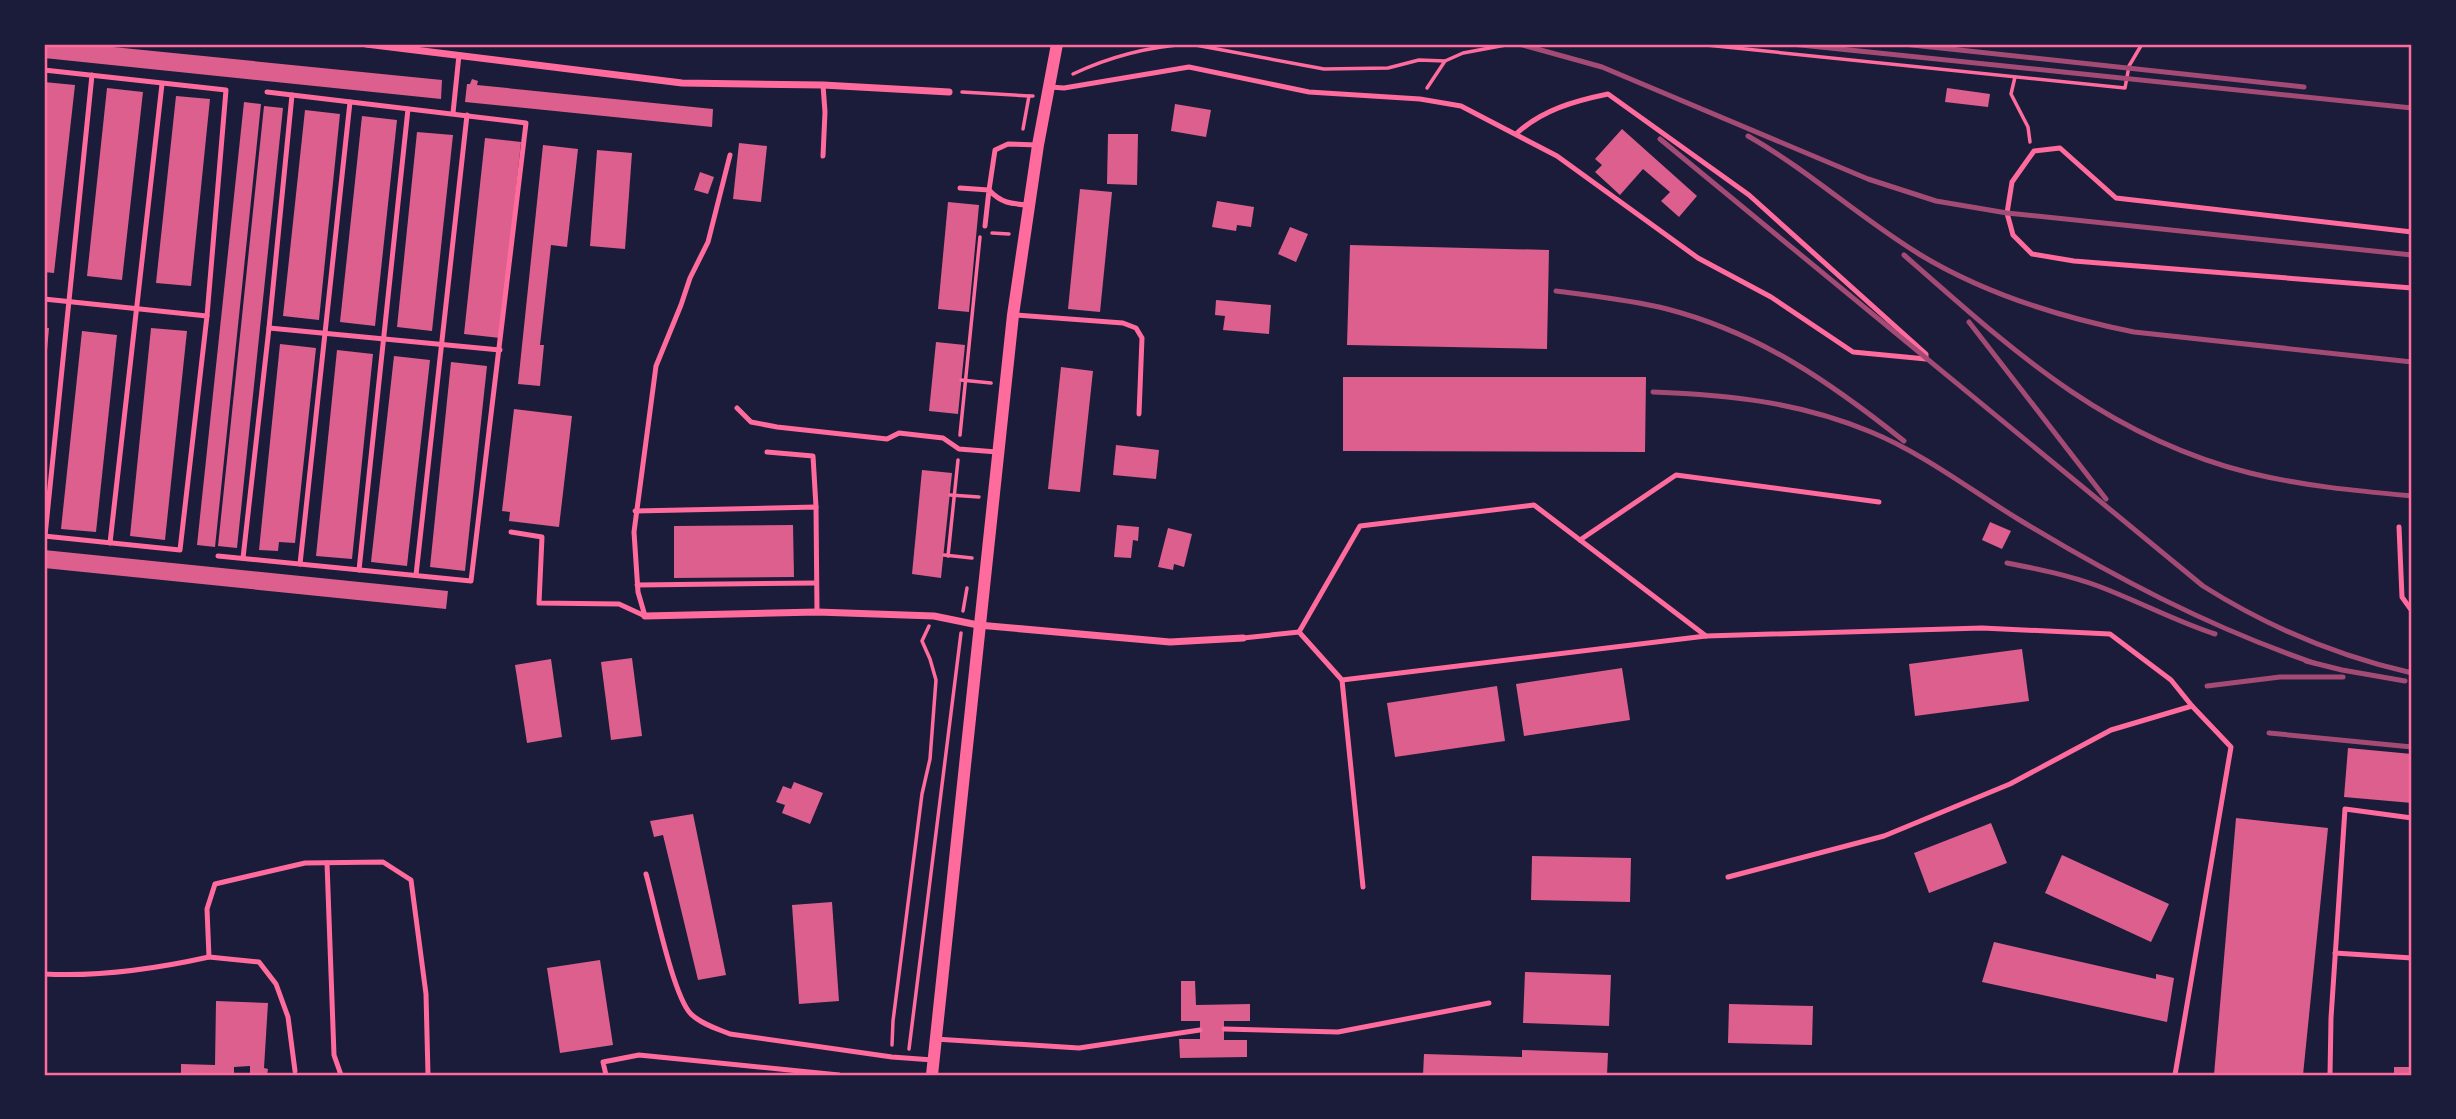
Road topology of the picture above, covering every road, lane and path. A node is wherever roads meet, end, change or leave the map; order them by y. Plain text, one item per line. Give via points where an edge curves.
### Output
1 (366, 44) edge
2 (1057, 44) edge
3 (1189, 44) edge
4 (1511, 44) edge
5 (1696, 44) edge
6 (2142, 44) edge
7 (459, 55) junction
8 (1445, 61) junction
9 (44, 70) edge
10 (92, 75) junction
11 (2015, 77) junction
12 (1065, 78) dead end
13 (162, 84) junction
14 (823, 85) junction
15 (1050, 87) junction
16 (267, 92) dead end
17 (949, 92) joint
18 (292, 95) junction
19 (1029, 96) dead end
20 (1420, 99) junction
21 (350, 103) junction
22 (408, 109) junction
23 (453, 113) junction
24 (467, 115) junction
25 (1516, 134) junction
26 (1038, 145) junction
27 (2034, 150) junction
28 (730, 155) dead end
29 (823, 156) dead end
30 (960, 188) dead end
31 (989, 190) junction
32 (1029, 205) junction
33 (985, 226) joint
34 (2412, 232) edge
35 (2412, 288) edge
36 (44, 299) edge
37 (69, 302) junction
38 (135, 309) junction
39 (1013, 315) junction
40 (208, 316) junction
41 (270, 328) junction
42 (325, 334) junction
43 (383, 340) junction
44 (441, 344) junction
45 (500, 350) junction
46 (963, 380) junction
47 (986, 382) dead end
48 (737, 408) dead end
49 (1139, 414) dead end
50 (959, 449) junction
51 (766, 452) dead end
52 (997, 452) junction
53 (952, 495) junction
54 (974, 497) dead end
55 (1879, 502) dead end
56 (816, 507) junction
57 (635, 511) junction
58 (2399, 527) dead end
59 (511, 532) dead end
60 (44, 536) edge
61 (1580, 540) junction
62 (110, 543) junction
63 (218, 556) dead end
64 (243, 558) junction
65 (972, 558) dead end
66 (300, 564) junction
67 (359, 570) junction
68 (416, 575) junction
69 (816, 583) junction
70 (637, 585) junction
71 (964, 603) dead end
72 (2412, 611) edge
73 (817, 612) junction
74 (645, 616) junction
75 (934, 616) junction
76 (962, 620) junction
77 (978, 625) junction
78 (1299, 632) junction
79 (1706, 636) junction
80 (1243, 638) joint
81 (1342, 680) junction
82 (2192, 706) junction
83 (2412, 818) edge
84 (327, 863) junction
85 (646, 874) dead end
86 (1728, 877) dead end
87 (1363, 887) dead end
88 (2335, 953) junction
89 (209, 957) junction
90 (2412, 958) edge
91 (44, 974) edge
92 (1489, 1003) dead end
93 (1200, 1030) dead end
94 (1224, 1030) dead end
95 (935, 1039) junction
96 (892, 1057) junction
97 (908, 1058) junction
98 (933, 1060) junction
99 (295, 1071) dead end
100 (341, 1075) edge
101 (428, 1075) edge
102 (606, 1075) edge
103 (839, 1075) edge
104 (932, 1075) edge
105 (2175, 1075) edge
106 (2330, 1075) edge

1 - 7 street
2 - 15 street
3 - 8 path via 1324,69
3 - 12 path via 1153,46 1103,59
4 - 8 path
5 - 11 path
6 - 11 path via 2129,66 2125,88
7 - 14 street via 682,83
7 - 23 lane
8 - 20 path
9 - 10 lane
10 - 13 lane
10 - 37 lane
11 - 27 path via 2011,94
13 - 38 lane
13 - 40 lane via 226,90
14 - 17 street
14 - 29 lane
15 - 20 lane via 1189,67 1309,92
15 - 26 street
16 - 18 lane
17 - 19 path
18 - 21 lane
18 - 41 lane
20 - 25 lane via 1461,106
21 - 22 lane
21 - 42 lane
22 - 23 lane
22 - 43 lane
23 - 24 lane
24 - 44 lane
24 - 45 lane via 526,122
25 - 25 lane via 1558,156 1698,258 1771,297 1853,352 1926,359 1926,354 1749,195 1608,94 1572,102 1531,120
26 - 31 lane via 1008,144 995,150
26 - 32 street
27 - 34 lane via 2060,148 2116,198
27 - 35 lane via 2012,182 2007,214 2013,235 2032,254
28 - 57 lane via 708,242 656,366
30 - 31 lane
31 - 32 lane via 998,201
31 - 33 lane
32 - 39 street
33 - 46 path
36 - 37 lane
37 - 38 lane
37 - 60 lane
38 - 40 lane
38 - 62 lane
39 - 49 lane via 1123,323 1136,328 1142,338
39 - 52 street
40 - 62 lane via 180,550
41 - 42 lane
41 - 64 lane
42 - 43 lane
42 - 66 lane
43 - 44 lane
43 - 67 lane
44 - 45 lane
44 - 68 lane
45 - 68 lane via 471,581
46 - 47 path
46 - 50 path
48 - 50 lane via 751,422 777,427 887,439 910,434 943,438
50 - 52 lane
50 - 53 path
51 - 56 lane via 813,456
52 - 77 street
53 - 54 path
53 - 65 path via 946,555
55 - 61 lane via 1676,475
56 - 57 lane
56 - 69 lane
57 - 70 lane
58 - 72 lane via 2402,597
59 - 74 lane via 542,537 539,603 619,604
60 - 62 lane
61 - 78 lane via 1534,505 1360,526
61 - 79 lane
63 - 64 lane
64 - 66 lane
66 - 67 lane
67 - 68 lane
69 - 70 lane
69 - 73 lane
70 - 74 lane
71 - 76 path
73 - 74 street
73 - 75 street
75 - 76 street
75 - 96 path via 922,641 936,680 930,759 892,1021
76 - 77 street
76 - 97 path
77 - 80 street via 1170,642
77 - 95 street
78 - 80 lane
78 - 81 lane
79 - 81 lane
79 - 82 lane via 1982,628 2110,634 2171,680
81 - 87 lane
82 - 86 lane via 2110,730 2010,784 1884,836
82 - 105 lane via 2231,747
83 - 88 lane via 2345,809
84 - 89 lane via 305,863 215,884 207,909
84 - 100 lane via 334,1055
84 - 101 lane via 383,862 411,880 426,994
85 - 96 lane via 678,990 691,1014 730,1034
88 - 90 lane
88 - 106 lane
89 - 91 lane via 159,969
89 - 99 lane via 259,962 276,984 288,1017
92 - 94 lane via 1338,1032
93 - 95 lane via 1079,1048
95 - 98 street
96 - 97 lane
97 - 98 lane
98 - 104 street
102 - 103 lane via 603,1062 639,1055

